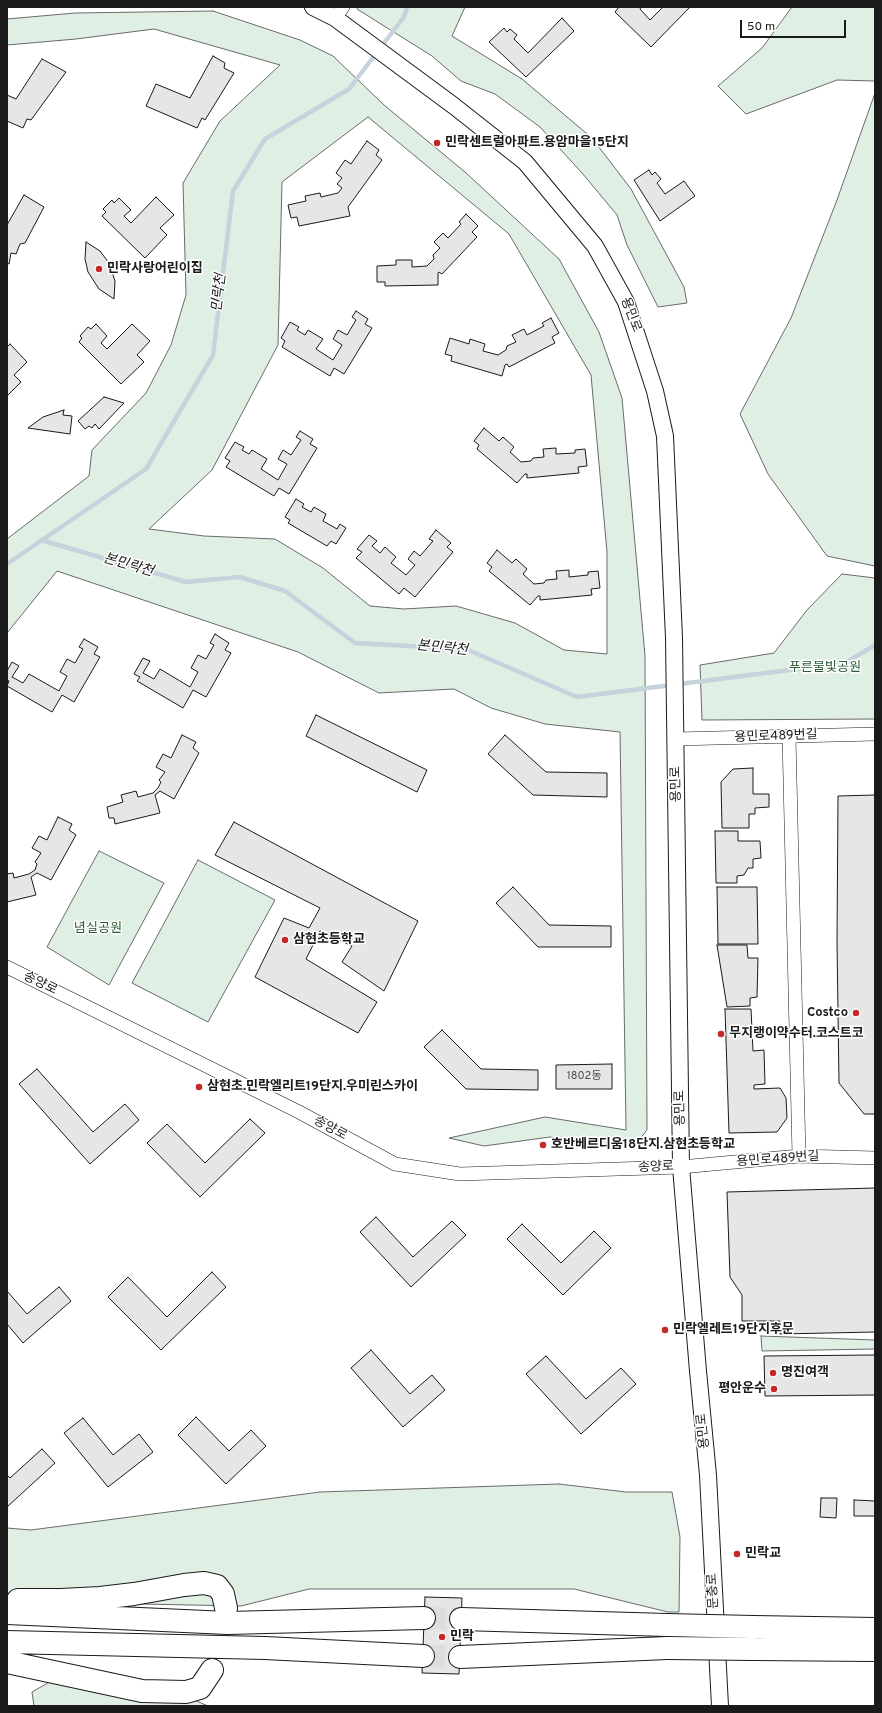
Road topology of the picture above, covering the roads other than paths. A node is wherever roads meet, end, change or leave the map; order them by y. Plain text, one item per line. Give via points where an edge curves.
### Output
1 (313, 7) edge
2 (339, 12) edge
3 (875, 734) edge
4 (789, 737) junction
5 (676, 739) junction
6 (7, 967) edge
7 (799, 1156) junction
8 (875, 1158) edge
9 (682, 1167) junction
10 (708, 1475) joint
11 (7, 1600) edge
12 (226, 1608) dead end
13 (7, 1613) edge
14 (424, 1618) tunnel mouth
15 (461, 1619) tunnel mouth
16 (874, 1634) edge
17 (7, 1642) edge
18 (423, 1656) tunnel mouth
19 (460, 1656) tunnel mouth
20 (7, 1662) edge
21 (212, 1670) dead end
22 (720, 1706) edge

1 - 2 street
2 - 5 street, 용민로 via 359,36 525,162 595,246 626,302 655,390 665,436
3 - 4 street, 용민로489번길
4 - 5 street, 용민로489번길
4 - 7 street
5 - 9 street, 용민로
6 - 9 street, 송양로 via 299,1112 395,1164 460,1174
7 - 8 street, 용민로489번길
7 - 9 street, 용민로489번길
9 - 10 street, 용민로
10 - 22 street, 문충로
11 - 12 highway via 100,1598 204,1583 217,1586 223,1594
13 - 14 highway via 228,1623
15 - 16 highway, bridge via 753,1626
16 - 19 highway, bridge via 753,1649 667,1648
17 - 18 highway via 265,1648
20 - 21 highway via 142,1691 186,1692 200,1688

